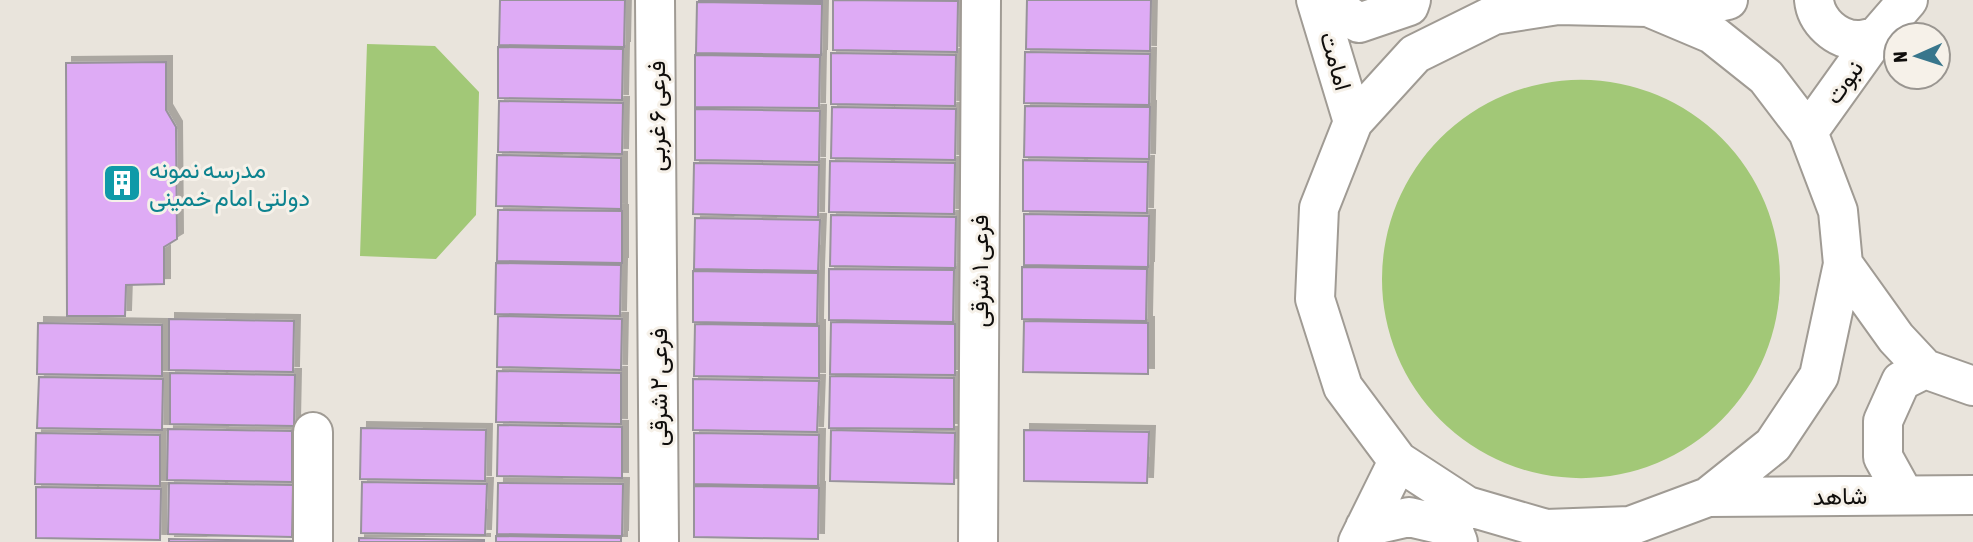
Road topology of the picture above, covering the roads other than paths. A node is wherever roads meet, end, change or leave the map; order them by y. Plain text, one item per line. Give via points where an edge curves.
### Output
1 (655, 0) edge
2 (981, 0) edge
3 (1316, 0) edge
4 (1325, 0) edge
5 (1411, 0) edge
6 (1728, 0) edge
7 (1814, 0) edge
8 (1908, 0) edge
9 (1632, 4) edge
10 (1876, 37) junction
11 (1353, 122) junction
12 (1808, 132) junction
13 (657, 232) joint
14 (1843, 264) junction
15 (1925, 369) junction
16 (1973, 386) edge
17 (313, 432) dead end
18 (1398, 461) junction
19 (1904, 495) junction
20 (1973, 495) edge
21 (1708, 497) junction
22 (1362, 535) edge
23 (1540, 536) edge
24 (313, 542) edge
25 (659, 542) edge
26 (978, 542) edge
27 (1458, 542) edge

1 - 13 main road, فرعی ۶ غربی
2 - 26 main road, فرعی ۱ شرقی
3 - 11 main road, امامت
4 - 5 main road via 1359,23 1409,6
6 - 9 main road via 1691,8
7 - 10 main road via 1824,24 1839,35 1857,40
8 - 10 main road, نبوت
9 - 11 main road via 1558,5 1494,15 1415,54
9 - 12 main road via 1712,34 1766,77
10 - 12 main road, نبوت
11 - 18 main road via 1319,208 1315,299 1343,387
12 - 14 main road via 1838,211
13 - 25 main road, فرعی ۲ شرقی
14 - 15 main road via 1896,338
14 - 21 main road via 1819,376 1773,446
15 - 16 main road
15 - 19 main road via 1901,382 1883,421 1883,457
17 - 24 main road
18 - 22 main road
18 - 23 main road via 1467,506
19 - 20 main road, شاهد
19 - 21 main road, شاهد
21 - 23 main road via 1630,526
22 - 27 main road via 1409,517 1452,527

